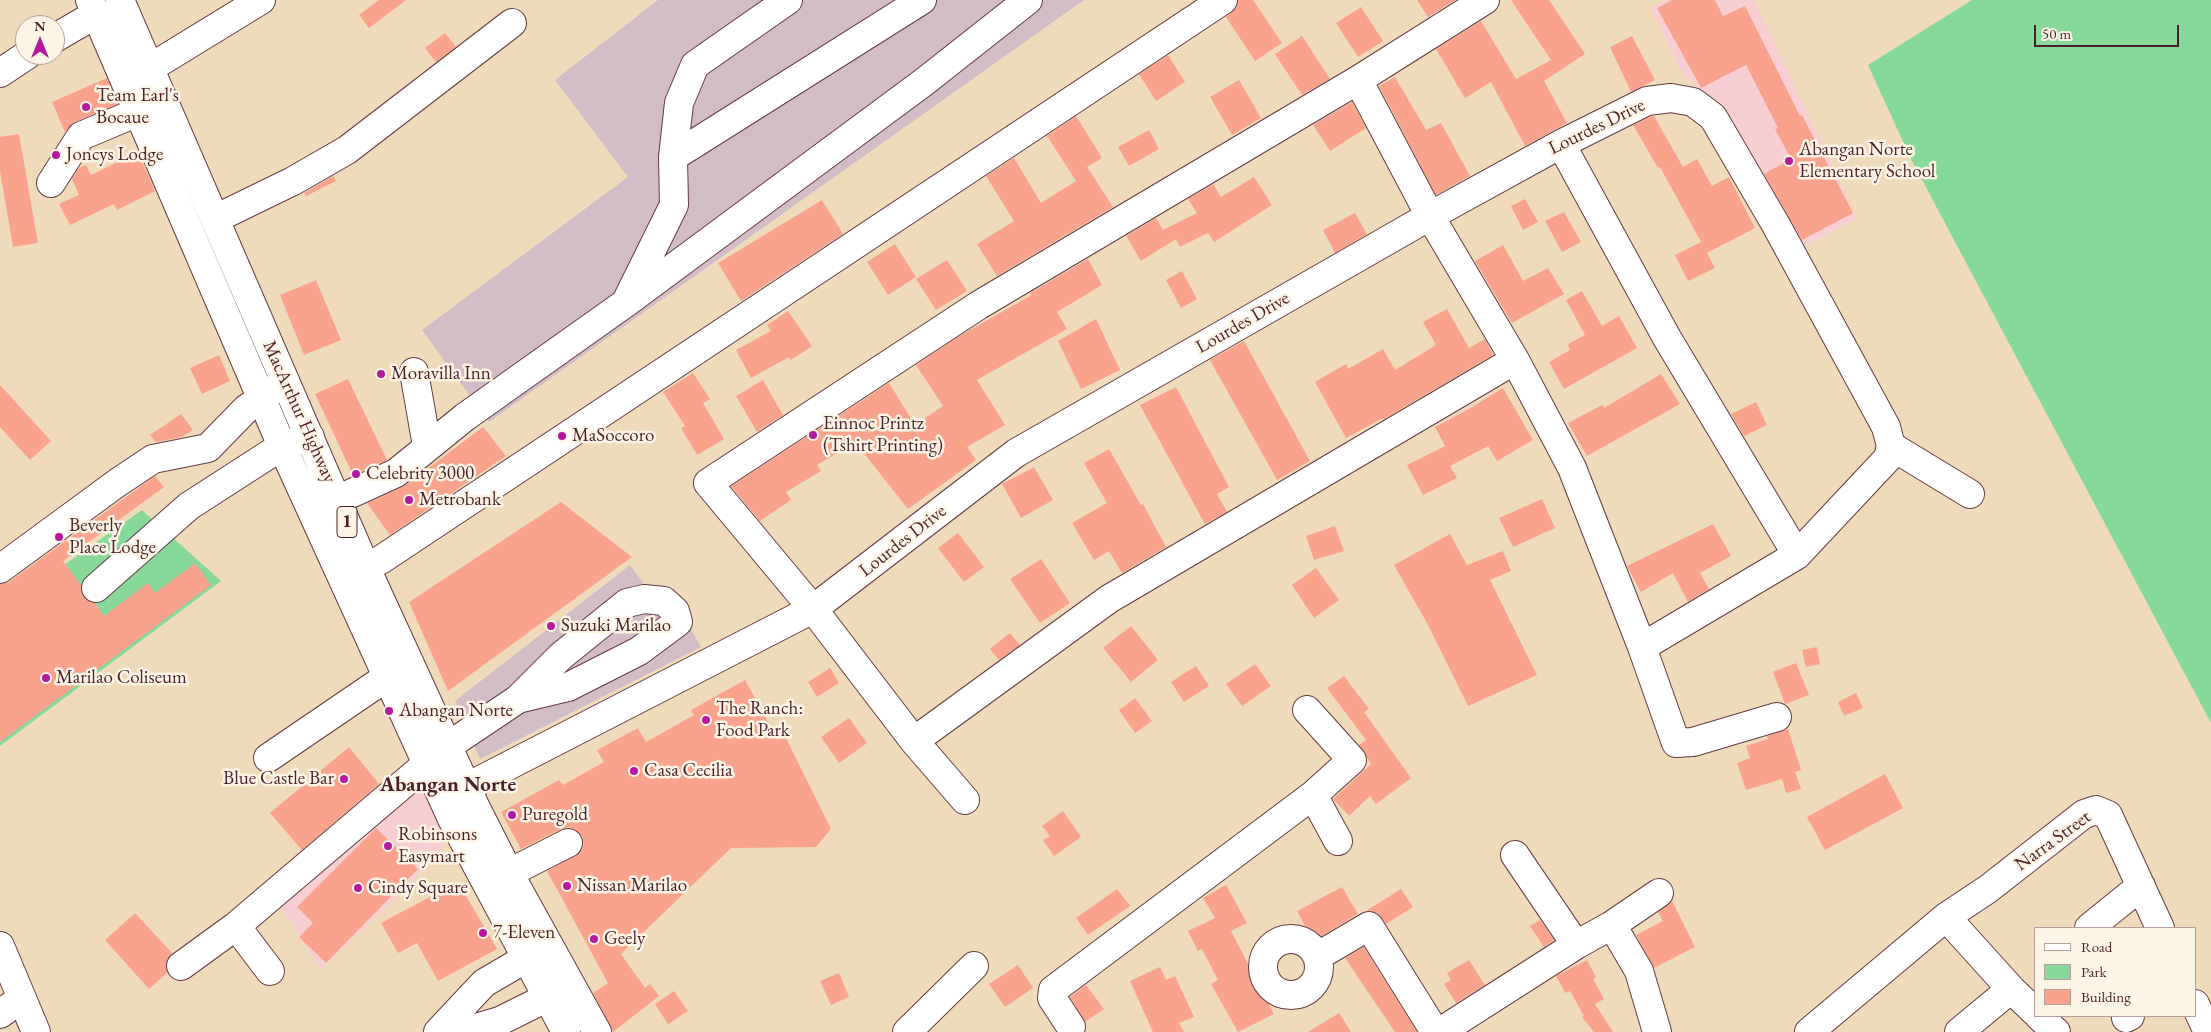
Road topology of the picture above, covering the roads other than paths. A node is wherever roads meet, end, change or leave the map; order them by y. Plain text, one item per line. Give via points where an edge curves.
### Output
1 (120, 0) edge
2 (261, 0) edge
3 (788, 0) edge
4 (922, 0) edge
5 (1028, 0) edge
6 (1223, 0) edge
7 (1484, 0) edge
8 (93, 7) edge
9 (512, 23) dead end
10 (65, 30) edge
11 (15, 63) edge
12 (150, 68) junction
13 (0, 73) edge
14 (1358, 80) junction
15 (138, 112) junction
16 (1561, 144) junction
17 (673, 157) junction
18 (50, 183) dead end
19 (1430, 216) junction
20 (215, 219) junction
21 (626, 302) junction
22 (1515, 360) junction
23 (414, 372) dead end
24 (285, 381) junction
25 (261, 398) junction
26 (310, 437) junction
27 (282, 446) junction
28 (427, 446) junction
29 (1891, 446) junction
30 (1970, 494) dead end
31 (338, 500) junction
32 (312, 512) junction
33 (1797, 555) junction
34 (366, 568) junction
35 (0, 569) edge
36 (96, 588) dead end
37 (813, 609) junction
38 (1642, 647) junction
39 (387, 677) junction
40 (518, 699) junction
41 (1308, 710) dead end
42 (1777, 717) dead end
43 (914, 741) junction
44 (448, 746) junction
45 (268, 758) dead end
46 (427, 764) junction
47 (467, 788) junction
48 (1313, 795) junction
49 (965, 800) dead end
50 (1338, 841) dead end
51 (568, 843) dead end
52 (1515, 855) dead end
53 (509, 873) junction
54 (2141, 886) junction
55 (1659, 893) dead end
56 (1946, 917) junction
57 (1612, 925) junction
58 (236, 926) junction
59 (2090, 927) edge
60 (2160, 927) edge
61 (1576, 945) junction
62 (0, 946) edge
63 (1318, 956) dead end
64 (525, 959) junction
65 (181, 966) dead end
66 (974, 966) dead end
67 (270, 971) dead end
68 (2011, 989) junction
69 (548, 997) junction
70 (22, 998) junction
71 (2196, 1006) edge
72 (2034, 1011) edge
73 (0, 1014) edge
74 (2040, 1017) edge
75 (1071, 1030) edge
76 (36, 1032) edge
77 (438, 1032) edge
78 (463, 1032) edge
79 (566, 1032) edge
80 (597, 1032) edge
81 (907, 1032) edge
82 (1435, 1032) edge
83 (1440, 1032) edge
84 (1657, 1032) edge
85 (1810, 1032) edge
86 (1959, 1032) edge
87 (2056, 1032) edge
88 (2208, 1032) edge

1 - 12 main road, MacArthur Highway / 1
2 - 12 main road
3 - 17 main road via 695,65 679,103
4 - 17 main road
5 - 21 main road via 924,82
6 - 34 main road
7 - 14 main road
8 - 10 main road
8 - 15 main road, MacArthur Highway / 1
9 - 20 main road via 346,150
11 - 13 main road
12 - 20 main road, MacArthur Highway / 1
14 - 19 main road
14 - 37 main road via 979,305 708,483
15 - 18 main road via 81,136
15 - 25 main road, MacArthur Highway / 1
16 - 19 main road, Lourdes Drive
16 - 29 main road, Lourdes Drive via 1647,101 1671,98 1693,102 1713,117 1886,426
16 - 33 main road via 1667,338
17 - 21 main road via 674,205
19 - 22 main road
19 - 37 main road, Lourdes Drive via 1016,454
20 - 24 main road, MacArthur Highway / 1
21 - 28 main road
22 - 38 main road via 1572,468
22 - 43 main road via 1109,599
23 - 28 main road
24 - 25 main road
24 - 26 main road, MacArthur Highway / 1
25 - 27 main road, MacArthur Highway / 1
25 - 35 main road via 208,448 153,459
26 - 27 main road
26 - 31 main road, MacArthur Highway / 1
27 - 32 main road, MacArthur Highway / 1
27 - 36 main road via 189,506
28 - 31 main road via 396,473
29 - 30 main road
29 - 33 main road via 1888,458
31 - 32 main road
31 - 34 main road, MacArthur Highway / 1
32 - 39 main road, MacArthur Highway / 1
33 - 38 main road
34 - 44 main road, MacArthur Highway / 1
37 - 43 main road
37 - 47 main road, Lourdes Drive
38 - 42 main road via 1676,743 1693,742
39 - 45 main road
39 - 46 main road, MacArthur Highway / 1
40 - 40 main road via 561,656 627,603 655,599 664,601 675,611 678,622 639,651 568,687
40 - 44 main road
41 - 48 main road via 1352,760
43 - 49 main road
44 - 46 main road
44 - 47 main road, MacArthur Highway / 1
46 - 58 main road
46 - 64 main road, MacArthur Highway / 1
47 - 53 main road, MacArthur Highway / 1
48 - 50 main road
48 - 75 main road via 1053,990 1052,998
51 - 53 main road
52 - 61 main road
53 - 80 main road, MacArthur Highway / 1
54 - 56 main road, Narra Street via 2108,815 2096,810 2084,814 1988,890
54 - 59 main road
54 - 60 main road, Narra Street
55 - 57 main road
56 - 68 main road
56 - 85 main road
57 - 61 main road
57 - 84 main road via 1639,971
58 - 65 main road
58 - 67 main road
61 - 83 main road
62 - 70 main road
63 - 82 main road via 1369,926
64 - 69 main road, MacArthur Highway / 1
64 - 77 main road via 484,983
66 - 81 main road
68 - 72 main road
68 - 86 main road
69 - 78 main road via 500,1021
69 - 79 main road, MacArthur Highway / 1
70 - 73 main road
70 - 76 main road
71 - 88 main road
74 - 87 main road

